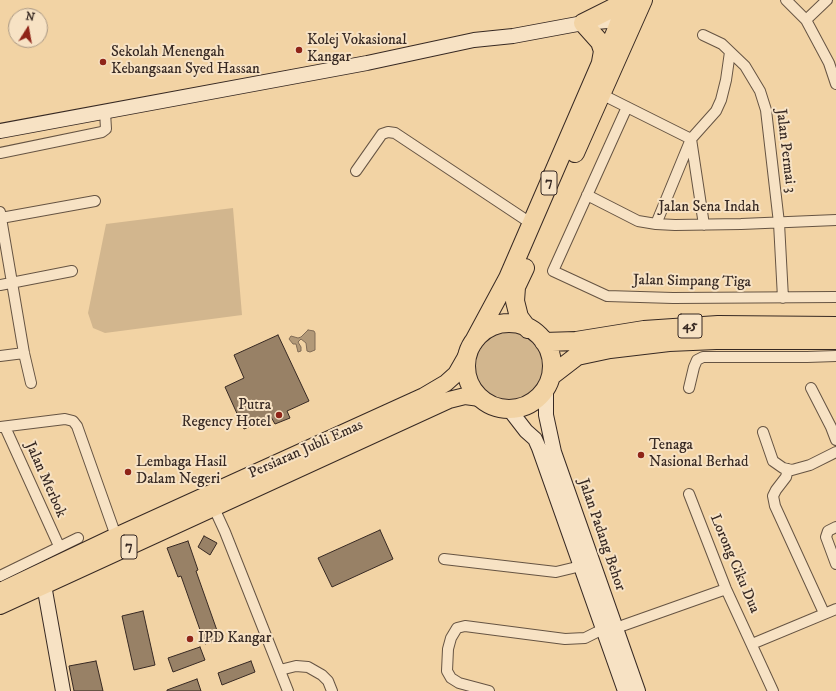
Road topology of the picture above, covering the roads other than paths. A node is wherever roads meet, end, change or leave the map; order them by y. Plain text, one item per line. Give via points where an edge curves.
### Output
1 (623, 0) edge
2 (786, 0) edge
3 (827, 0) edge
4 (637, 2) edge
5 (621, 20) junction
6 (806, 20) junction
7 (583, 23) junction
8 (703, 35) dead end
9 (624, 44) junction
10 (730, 52) junction
11 (601, 63) junction
12 (836, 84) edge
13 (601, 94) junction
14 (627, 107) junction
15 (105, 112) junction
16 (0, 131) edge
17 (691, 139) junction
18 (0, 153) edge
19 (356, 171) dead end
20 (587, 195) junction
21 (95, 201) dead end
22 (0, 215) edge
23 (836, 220) edge
24 (779, 223) junction
25 (532, 224) junction
26 (656, 224) junction
27 (704, 225) junction
28 (72, 271) dead end
29 (13, 284) junction
30 (0, 286) edge
31 (836, 297) edge
32 (783, 298) junction
33 (836, 326) edge
34 (528, 329) junction
35 (836, 340) edge
36 (544, 342) junction
37 (470, 348) junction
38 (774, 348) junction
39 (24, 353) junction
40 (0, 356) edge
41 (836, 356) edge
42 (31, 382) dead end
43 (548, 382) junction
44 (689, 388) dead end
45 (811, 388) dead end
46 (480, 398) junction
47 (509, 409) junction
48 (2, 427) edge
49 (763, 432) dead end
50 (836, 440) edge
51 (836, 452) edge
52 (786, 468) junction
53 (255, 481) junction
54 (689, 494) dead end
55 (214, 508) junction
56 (836, 527) edge
57 (116, 536) junction
58 (78, 538) dead end
59 (59, 546) junction
60 (444, 559) dead end
61 (836, 564) edge
62 (581, 566) junction
63 (0, 576) edge
64 (44, 585) junction
65 (726, 589) junction
66 (0, 591) edge
67 (0, 606) edge
68 (836, 609) edge
69 (824, 613) junction
70 (610, 629) junction
71 (752, 644) junction
72 (280, 670) junction
73 (475, 689) edge
74 (63, 691) edge
75 (288, 691) edge
76 (332, 691) edge
77 (489, 691) edge
78 (625, 691) edge
79 (638, 691) edge
80 (773, 691) edge

1 - 7 highway
2 - 6 street
3 - 6 street
4 - 5 highway via 629,16
4 - 9 highway, 7
5 - 7 street
5 - 9 highway via 624,25
5 - 11 highway, 7
6 - 12 street via 829,63
7 - 11 highway via 600,42 603,51
7 - 15 street via 513,36 474,40 367,63
8 - 10 street, Jalan Permai 3 via 722,44
9 - 13 highway, 7
10 - 17 street via 721,100 716,111
10 - 24 street, Jalan Permai 3 via 745,66 760,91 766,110
11 - 25 highway, 7
13 - 14 street
13 - 34 highway, 7 via 516,287 515,301 519,317
14 - 17 street
14 - 20 street
15 - 16 street
15 - 18 street via 106,128 102,132
17 - 26 street
17 - 27 street
19 - 25 street via 382,134 395,133
20 - 26 street, Jalan Sena Indah via 638,221
20 - 32 street, Jalan Simpang Tiga via 553,271 607,296
21 - 22 street
22 - 29 street
23 - 24 street, Jalan Sena Indah
24 - 27 street, Jalan Sena Indah
24 - 32 street, Jalan Permai 3
25 - 37 highway, 7 via 508,278
26 - 27 street, Jalan Sena Indah
28 - 29 street
29 - 30 street
29 - 39 street
31 - 32 street, Jalan Simpang Tiga
33 - 36 highway, 45 via 696,326 644,330 576,341
34 - 36 highway, 7
34 - 37 highway, 7 via 500,324 480,334
35 - 38 highway, 45
36 - 43 highway, 7 via 551,358
37 - 46 highway, 7 via 466,361 467,377
37 - 53 main road, Persiaran Jubli Emas / 7 via 456,374 438,389
38 - 41 street
38 - 43 highway, 45 via 716,340 610,349 577,356
38 - 44 street via 703,357 697,360
39 - 40 street
39 - 42 street
43 - 47 highway, 7 via 542,394 530,403
43 - 70 street, Jalan Padang Behor via 546,415 554,452
45 - 50 street
46 - 47 highway, 7 via 490,405
46 - 53 main road, Persiaran Jubli Emas / 7 via 465,396 449,400
47 - 62 street, Jalan Padang Behor via 535,439
48 - 57 street via 65,419 73,421
48 - 59 street, Jalan Merbok
49 - 52 street via 773,461
51 - 52 street via 810,465 792,470
52 - 69 street via 786,477 773,496 775,506
53 - 55 main road, Persiaran Jubli Emas / 7
53 - 57 main road, Persiaran Jubli Emas / 7 via 226,487
54 - 65 street, Lorong Ciku Dua
55 - 64 main road, Persiaran Jubli Emas / 7
55 - 72 street via 226,532
56 - 61 street via 828,531 826,538
57 - 66 main road, Persiaran Jubli Emas / 7
58 - 59 street
59 - 63 street
60 - 62 street via 556,572
62 - 70 street, Jalan Padang Behor
64 - 67 main road, Persiaran Jubli Emas / 7
64 - 74 street
65 - 70 street
65 - 71 street, Lorong Ciku Dua
68 - 69 street
69 - 71 street
70 - 73 street via 585,638 565,638 465,626 457,628 450,638 447,671 451,678
70 - 78 street, Jalan Padang Behor
70 - 79 street, Jalan Padang Behor
71 - 80 street, Lorong Ciku Dua
72 - 75 street
72 - 76 street via 296,666 308,667 322,675
73 - 77 street

